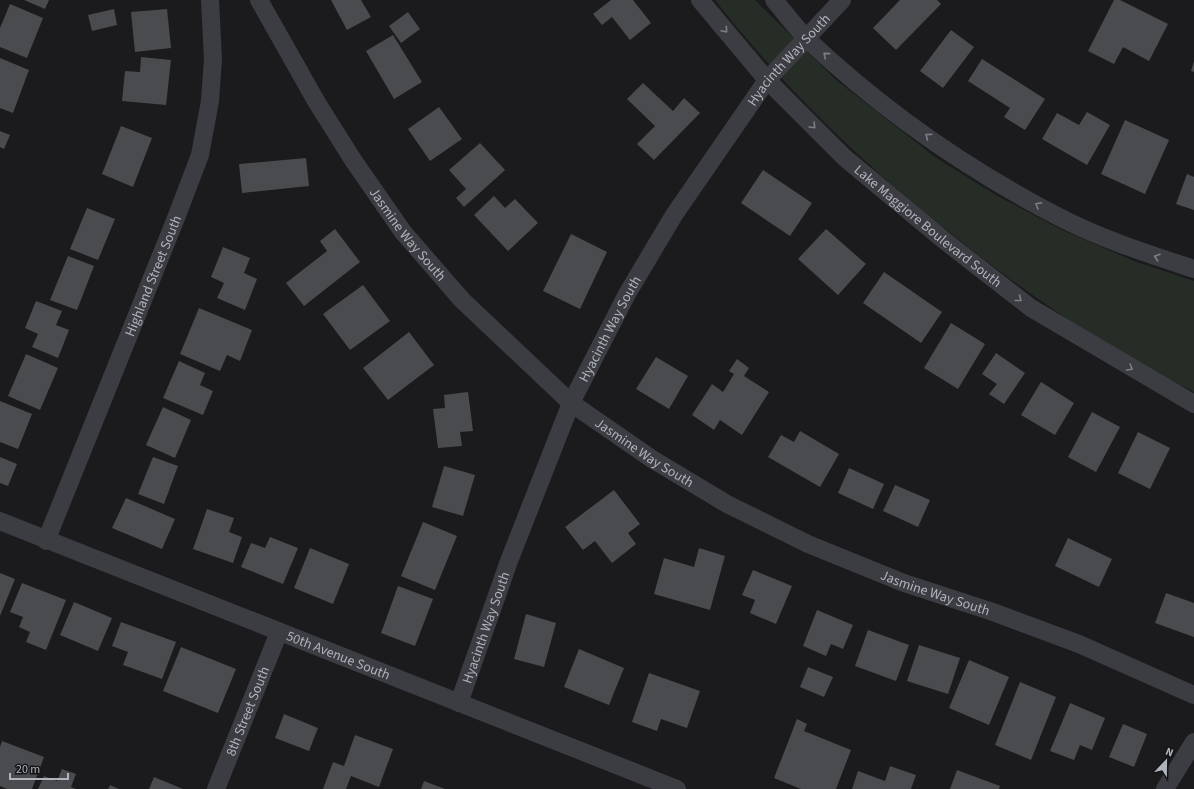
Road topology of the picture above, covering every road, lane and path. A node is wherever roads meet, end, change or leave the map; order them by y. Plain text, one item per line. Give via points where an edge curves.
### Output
1 (210, 0) edge
2 (259, 0) edge
3 (700, 0) edge
4 (774, 0) edge
5 (842, 0) edge
6 (806, 38) junction
7 (767, 80) junction
8 (1194, 269) edge
9 (571, 403) junction
10 (1194, 404) edge
11 (0, 522) edge
12 (46, 541) junction
13 (279, 632) junction
14 (1194, 695) edge
15 (459, 703) junction
16 (1194, 742) edge
17 (216, 789) edge
18 (677, 789) edge
19 (1165, 789) edge

1 - 12 street, Highland Street South via 213,59 210,101 200,155
2 - 9 street, Jasmine Way South via 316,101 403,232 462,300
3 -> 7 street, Lake Maggiore Boulevard South
4 - 6 street
5 - 6 street, Hyacinth Way South
6 - 7 street, Hyacinth Way South
8 -> 6 street via 1121,245 1062,219 992,179 935,142 873,95
7 - 9 street, Hyacinth Way South via 674,215 627,294
7 -> 10 street, Lake Maggiore Boulevard South via 845,158 1031,308
9 - 14 street, Jasmine Way South via 652,459 727,504 808,544 904,583 1079,644
9 - 15 street, Hyacinth Way South via 509,561
11 - 12 street, 50th Avenue South
12 - 13 street, 50th Avenue South
13 - 15 street, 50th Avenue South
13 - 17 street, 8th Street South
15 - 18 street, 50th Avenue South
16 - 19 street

